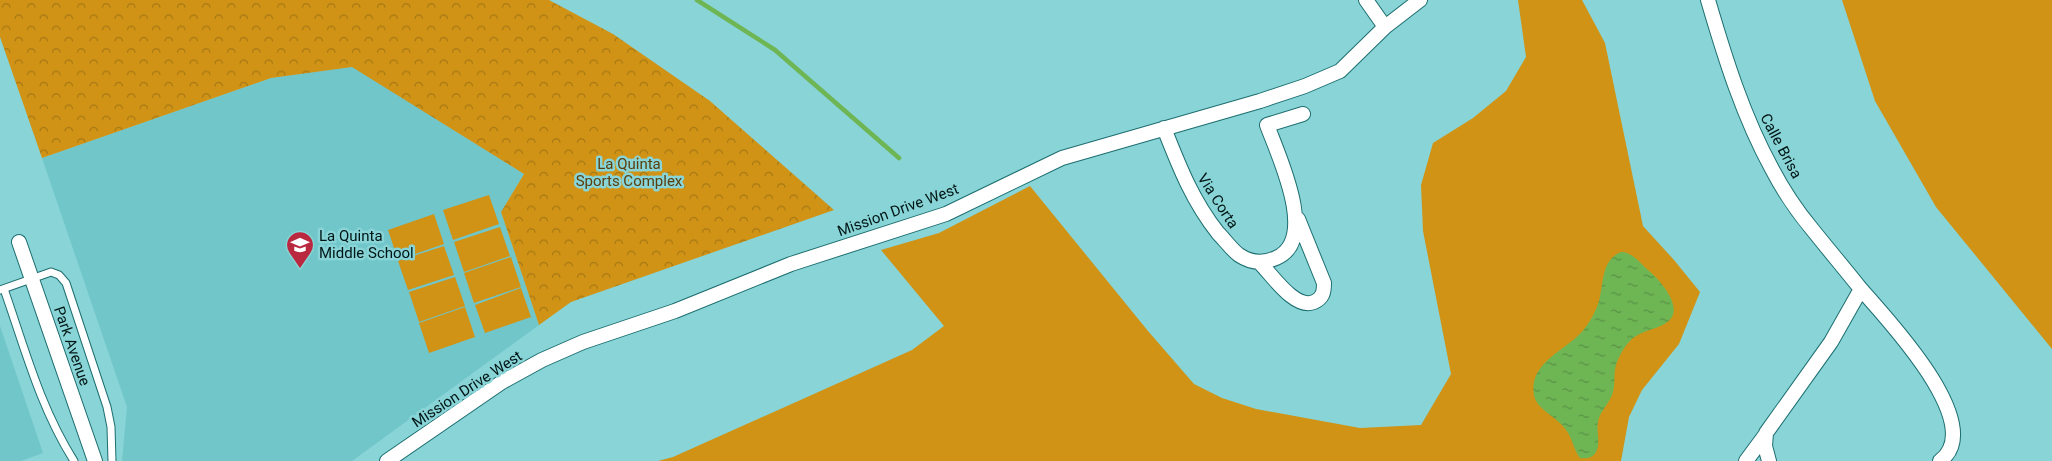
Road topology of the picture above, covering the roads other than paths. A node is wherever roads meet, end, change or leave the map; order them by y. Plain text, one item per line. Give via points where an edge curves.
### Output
1 (1366, 0) edge
2 (1420, 0) edge
3 (1708, 0) edge
4 (1385, 27) junction
5 (1303, 114) dead end
6 (1164, 128) junction
7 (1294, 211) junction
8 (18, 242) dead end
9 (1260, 262) junction
10 (32, 279) junction
11 (2, 289) edge
12 (1861, 289) junction
13 (1766, 433) junction
14 (74, 461) edge
15 (95, 461) edge
16 (112, 461) edge
17 (388, 461) edge
18 (1746, 461) edge
19 (1769, 461) edge
20 (1940, 461) edge

1 - 4 street
2 - 4 street, Mission Drive West
3 - 12 street, Calle Brisa via 1742,108 1772,170 1810,227
4 - 6 street, Mission Drive West via 1340,71 1260,101
5 - 7 street via 1268,125 1291,192
6 - 9 street, Via Corta via 1187,186 1207,220 1239,254
6 - 17 street, Mission Drive West via 1062,158 946,214 791,264 675,311 583,342 502,382
7 - 9 street via 1292,245 1278,257
7 - 9 street via 1324,283 1321,298 1309,304 1301,303 1290,296
8 - 10 street, Park Avenue
10 - 11 lane
10 - 15 street, Park Avenue
10 - 16 lane via 51,272 66,282 107,408
11 - 14 lane via 45,409
12 - 13 street via 1830,342
12 - 20 street, Calle Brisa via 1896,327 1940,392 1953,438 1952,448
13 - 18 street
13 - 19 street via 1764,446

